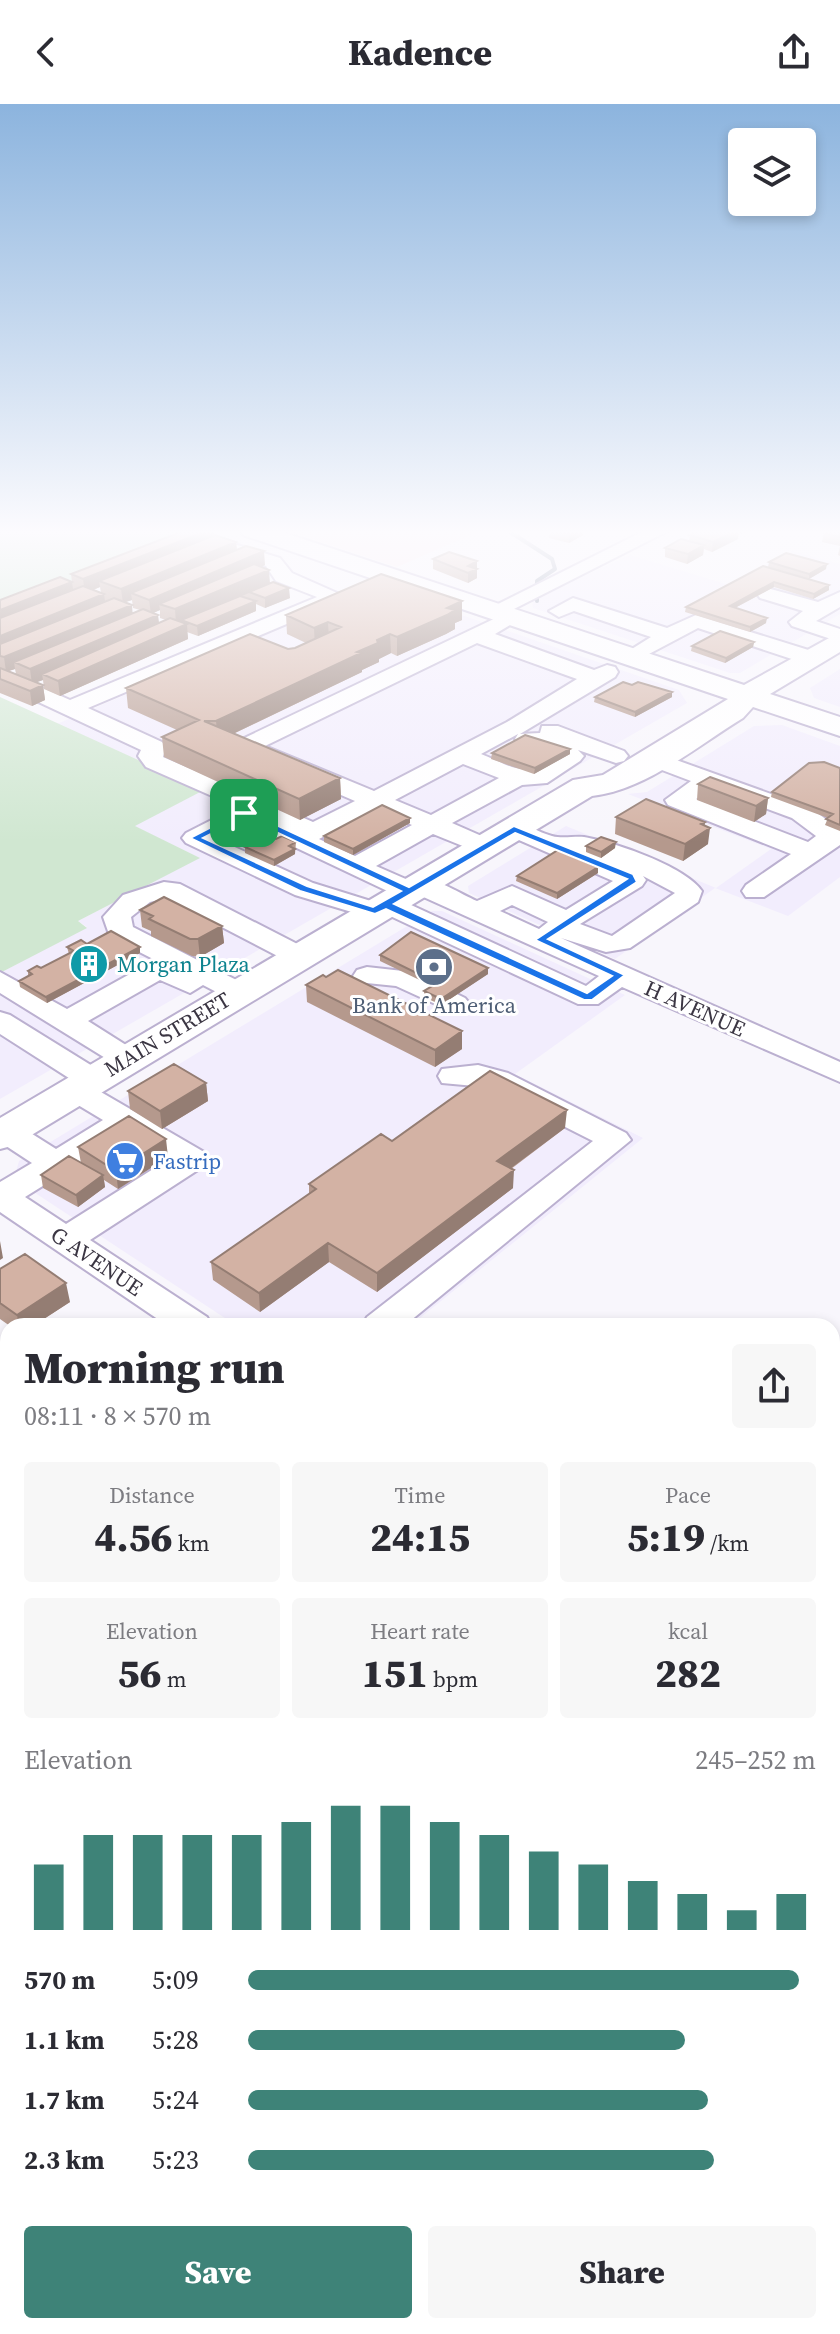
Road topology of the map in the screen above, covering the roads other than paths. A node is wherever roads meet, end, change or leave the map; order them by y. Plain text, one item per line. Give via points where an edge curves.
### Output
1 (245, 634) edge
2 (561, 634) edge
3 (648, 634) edge
4 (671, 634) edge
5 (736, 634) edge
6 (777, 634) edge
7 (476, 635) joint
8 (772, 637) dead end
9 (663, 638) junction
10 (840, 638) edge
11 (222, 644) junction
12 (632, 657) junction
13 (810, 658) junction
14 (34, 666) edge
15 (2, 677) edge
16 (60, 678) edge
17 (595, 678) junction
18 (32, 690) junction
19 (748, 695) junction
20 (69, 708) junction
21 (92, 719) junction
22 (524, 722) junction
23 (840, 727) edge
24 (616, 756) junction
25 (473, 759) junction
26 (654, 759) junction
27 (518, 777) junction
28 (716, 783) junction
29 (584, 787) junction
30 (377, 800) junction
31 (434, 824) junction
32 (838, 833) edge
33 (772, 837) junction
34 (499, 838) junction
35 (552, 845) junction
36 (810, 852) junction
37 (356, 866) junction
38 (755, 891) dead end
39 (397, 898) junction
40 (557, 929) junction
41 (299, 956) junction
42 (620, 975) junction
43 (367, 976) dead end
44 (0, 981) edge
45 (230, 997) junction
46 (455, 1004) dead end
47 (0, 1021) edge
48 (67, 1021) junction
49 (126, 1058) junction
50 (840, 1073) edge
51 (453, 1076) dead end
52 (83, 1084) junction
53 (125, 1120) junction
54 (3, 1134) edge
55 (55, 1163) junction
56 (0, 1196) edge
57 (65, 1240) junction
58 (179, 1318) edge
59 (390, 1318) edge

1 - 11 street
2 - 12 main road
3 - 9 street
4 - 9 street
5 - 13 street
6 - 8 street
7 - 17 street
7 - 30 street via 246,746
9 - 12 street
10 - 13 main road, MAIN STREET
11 - 20 street
11 - 21 street via 243,653
12 - 17 street
12 - 19 main road
13 - 19 main road, MAIN STREET
14 - 15 street
15 - 18 street
16 - 18 street
17 - 22 street
18 - 20 street
19 - 23 main road
19 - 24 main road, MAIN STREET via 708,702
19 - 26 main road, MAIN STREET via 733,712
20 - 21 street
21 - 30 street via 154,747 154,762 314,832
22 - 24 street
22 - 25 street
24 - 29 main road, MAIN STREET via 586,774
25 - 27 street
25 - 27 street via 536,739 572,756 538,778
25 - 30 street
26 - 28 street
26 - 29 main road, MAIN STREET via 611,784
27 - 31 street
28 - 32 street via 801,813
28 - 33 street via 726,794 784,823
28 - 33 street via 677,800
29 - 34 main road, MAIN STREET
30 - 31 street
31 - 34 street
31 - 37 street
32 - 36 street
33 - 36 street
34 - 35 street
34 - 39 main road, MAIN STREET
35 - 40 street via 633,880
35 - 40 street via 576,842 594,847 689,891 616,944
36 - 38 street
37 - 39 street
37 - 39 street via 244,813 195,838 304,889
39 - 40 street, H AVENUE
39 - 41 main road, MAIN STREET
39 - 42 street via 588,998
40 - 42 street, H AVENUE
41 - 45 main road, MAIN STREET
41 - 45 street via 180,893 156,890 121,910 120,931
42 - 50 street, H AVENUE
43 - 46 street via 402,978
44 - 48 street
45 - 48 street via 159,968
45 - 49 main road, MAIN STREET
47 - 52 street
48 - 49 street
49 - 52 main road, MAIN STREET
51 - 59 street via 478,1074 497,1080 615,1140
52 - 53 street
52 - 54 main road, MAIN STREET
53 - 55 street
53 - 57 street via 192,1159
54 - 55 street
55 - 56 street
56 - 57 street, G AVENUE
57 - 58 street, G AVENUE

